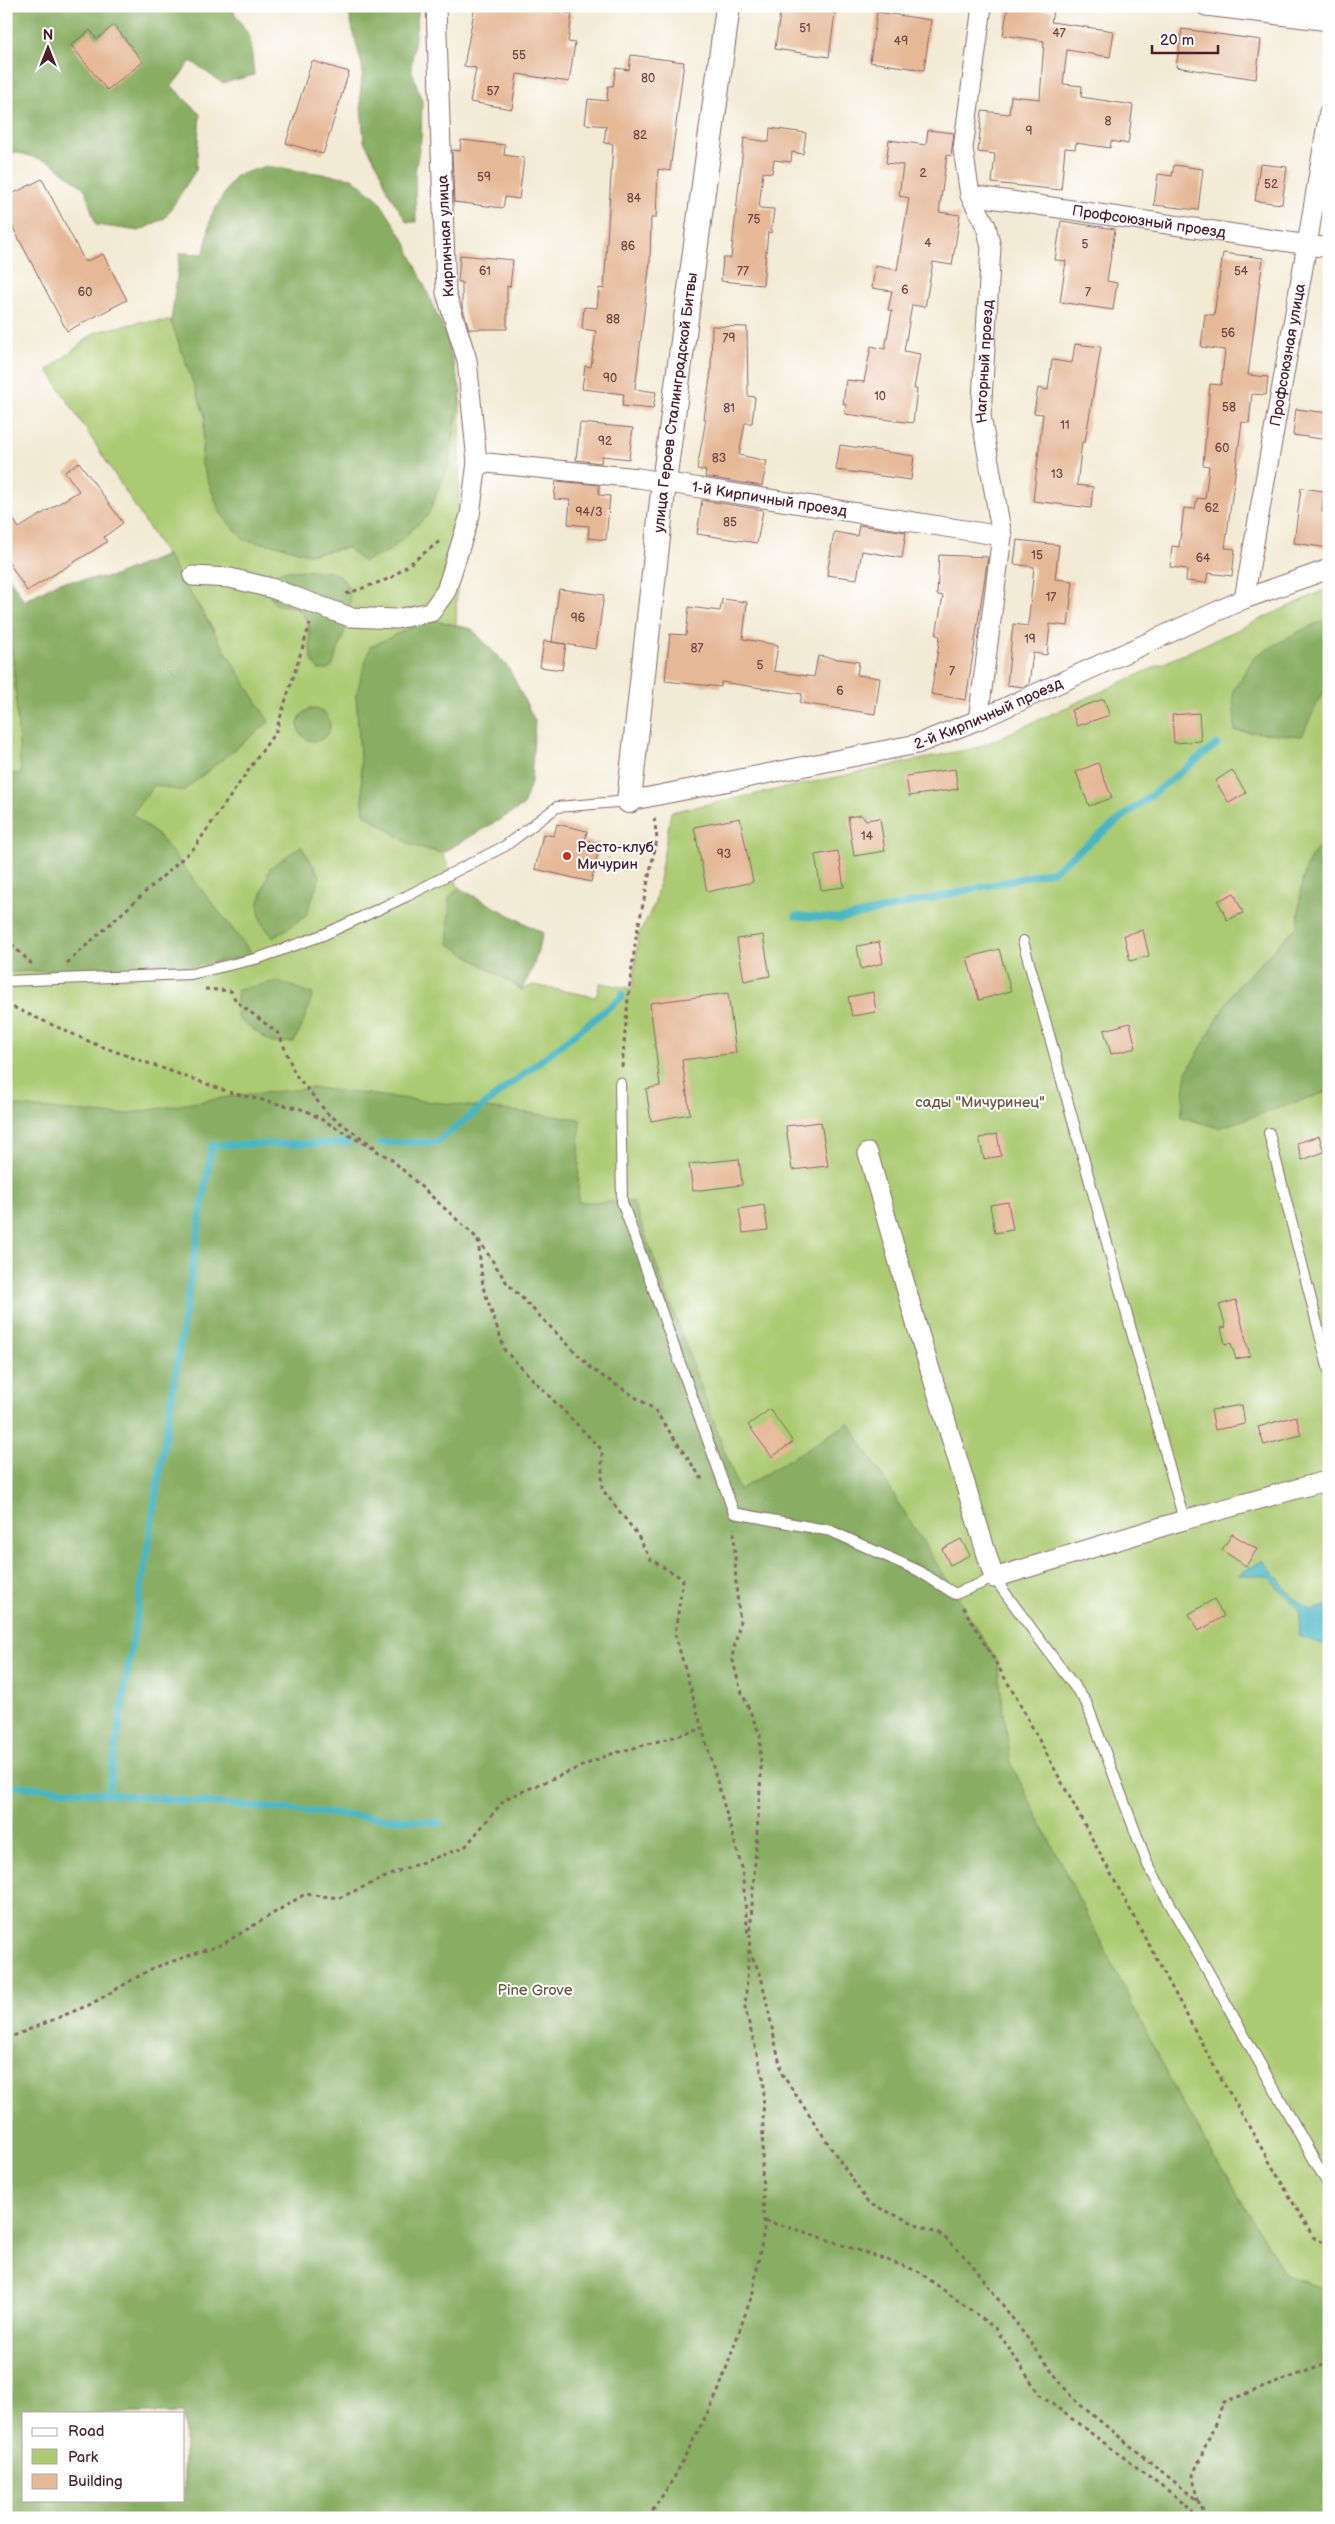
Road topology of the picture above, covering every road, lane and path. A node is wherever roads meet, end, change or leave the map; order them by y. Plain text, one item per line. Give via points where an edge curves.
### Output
1 (436, 6) edge
2 (728, 6) edge
3 (982, 6) edge
4 (1206, 6) edge
5 (1329, 21) edge
6 (1329, 112) edge
7 (970, 195) junction
8 (1307, 245) junction
9 (1329, 248) edge
10 (477, 462) junction
11 (664, 482) junction
12 (1002, 536) junction
13 (443, 538) dead end
14 (1329, 569) edge
15 (192, 576) dead end
16 (1244, 599) junction
17 (317, 606) junction
18 (978, 720) junction
19 (629, 801) junction
20 (653, 813) dead end
21 (6, 939) edge
22 (1023, 941) dead end
23 (49, 979) junction
24 (6, 981) edge
25 (202, 989) dead end
26 (6, 1004) edge
27 (620, 1083) joint
28 (1269, 1134) dead end
29 (868, 1153) dead end
30 (391, 1159) junction
31 (478, 1239) junction
32 (1329, 1372) edge
33 (1329, 1480) edge
34 (734, 1513) junction
35 (1184, 1520) junction
36 (994, 1578) junction
37 (955, 1594) junction
38 (702, 1729) junction
39 (748, 1948) junction
40 (6, 2039) edge
41 (1329, 2186) edge
42 (765, 2221) junction
43 (1329, 2244) edge
44 (1329, 2363) edge
45 (1198, 2501) junction
46 (648, 2518) edge
47 (1197, 2518) edge
48 (1206, 2518) edge

1 - 10 street, Кирпичная улица via 446,293 467,360
2 - 11 street, улица Героев Сталинградской Битвы
3 - 7 street, Нагорный проезд via 963,149
4 - 5 street
6 - 8 street, Профсоюзная улица
7 - 8 street, Профсоюзный проезд
7 - 12 street, Нагорный проезд via 986,226 991,247 981,416
8 - 9 street, Профсоюзный проезд
8 - 16 street, Профсоюзная улица
10 - 11 street, 1-й Кирпичный проезд
10 - 17 street, Кирпичная улица via 470,515 446,591 431,612 396,619 350,617
11 - 12 street, 1-й Кирпичный проезд
11 - 19 street, улица Героев Сталинградской Битвы
12 - 18 street, Нагорный проезд
13 - 17 path via 391,578
14 - 16 street, 2-й Кирпичный проезд
15 - 17 street, Кирпичная улица via 230,578
16 - 18 street, 2-й Кирпичный проезд
17 - 23 path via 302,644 276,732 194,848
18 - 19 street, 2-й Кирпичный проезд via 917,744
19 - 23 lane via 556,807 505,846 407,896 323,935 258,958 191,974
20 - 27 path via 657,839 636,937
21 - 23 path
22 - 35 lane
23 - 24 lane
25 - 30 path via 231,991 236,1001 279,1034 296,1074 328,1114
26 - 30 path via 97,1045 232,1093 305,1110
27 - 34 lane via 622,1202
28 - 32 lane
29 - 36 street via 917,1328
30 - 31 path
31 - 34 path via 507,1283 593,1370 654,1409 709,1490
31 - 38 path via 483,1287 504,1351 602,1450 602,1489 637,1534 650,1559 683,1579 675,1634
33 - 35 street
34 - 37 lane via 831,1531 919,1571
34 - 39 path via 740,1623 732,1657 740,1688 760,1735 761,1774
35 - 36 street
36 - 37 lane
36 - 41 lane via 1086,1702 1148,1865
37 - 43 path via 1016,1697 1214,2066 1313,2237
38 - 39 path via 742,1868
38 - 40 path via 608,1754 505,1800 465,1847 401,1870 339,1898 305,1894 223,1944 153,1968 90,2005
39 - 42 path via 745,2008 764,2082 762,2165
39 - 45 path via 761,1976 782,2074 868,2203 943,2236 971,2263 1073,2399
42 - 46 path via 753,2292 718,2392 676,2476
42 - 47 path via 918,2271 996,2329 1040,2396 1186,2504
44 - 45 path via 1224,2402 1193,2475
45 - 48 path

